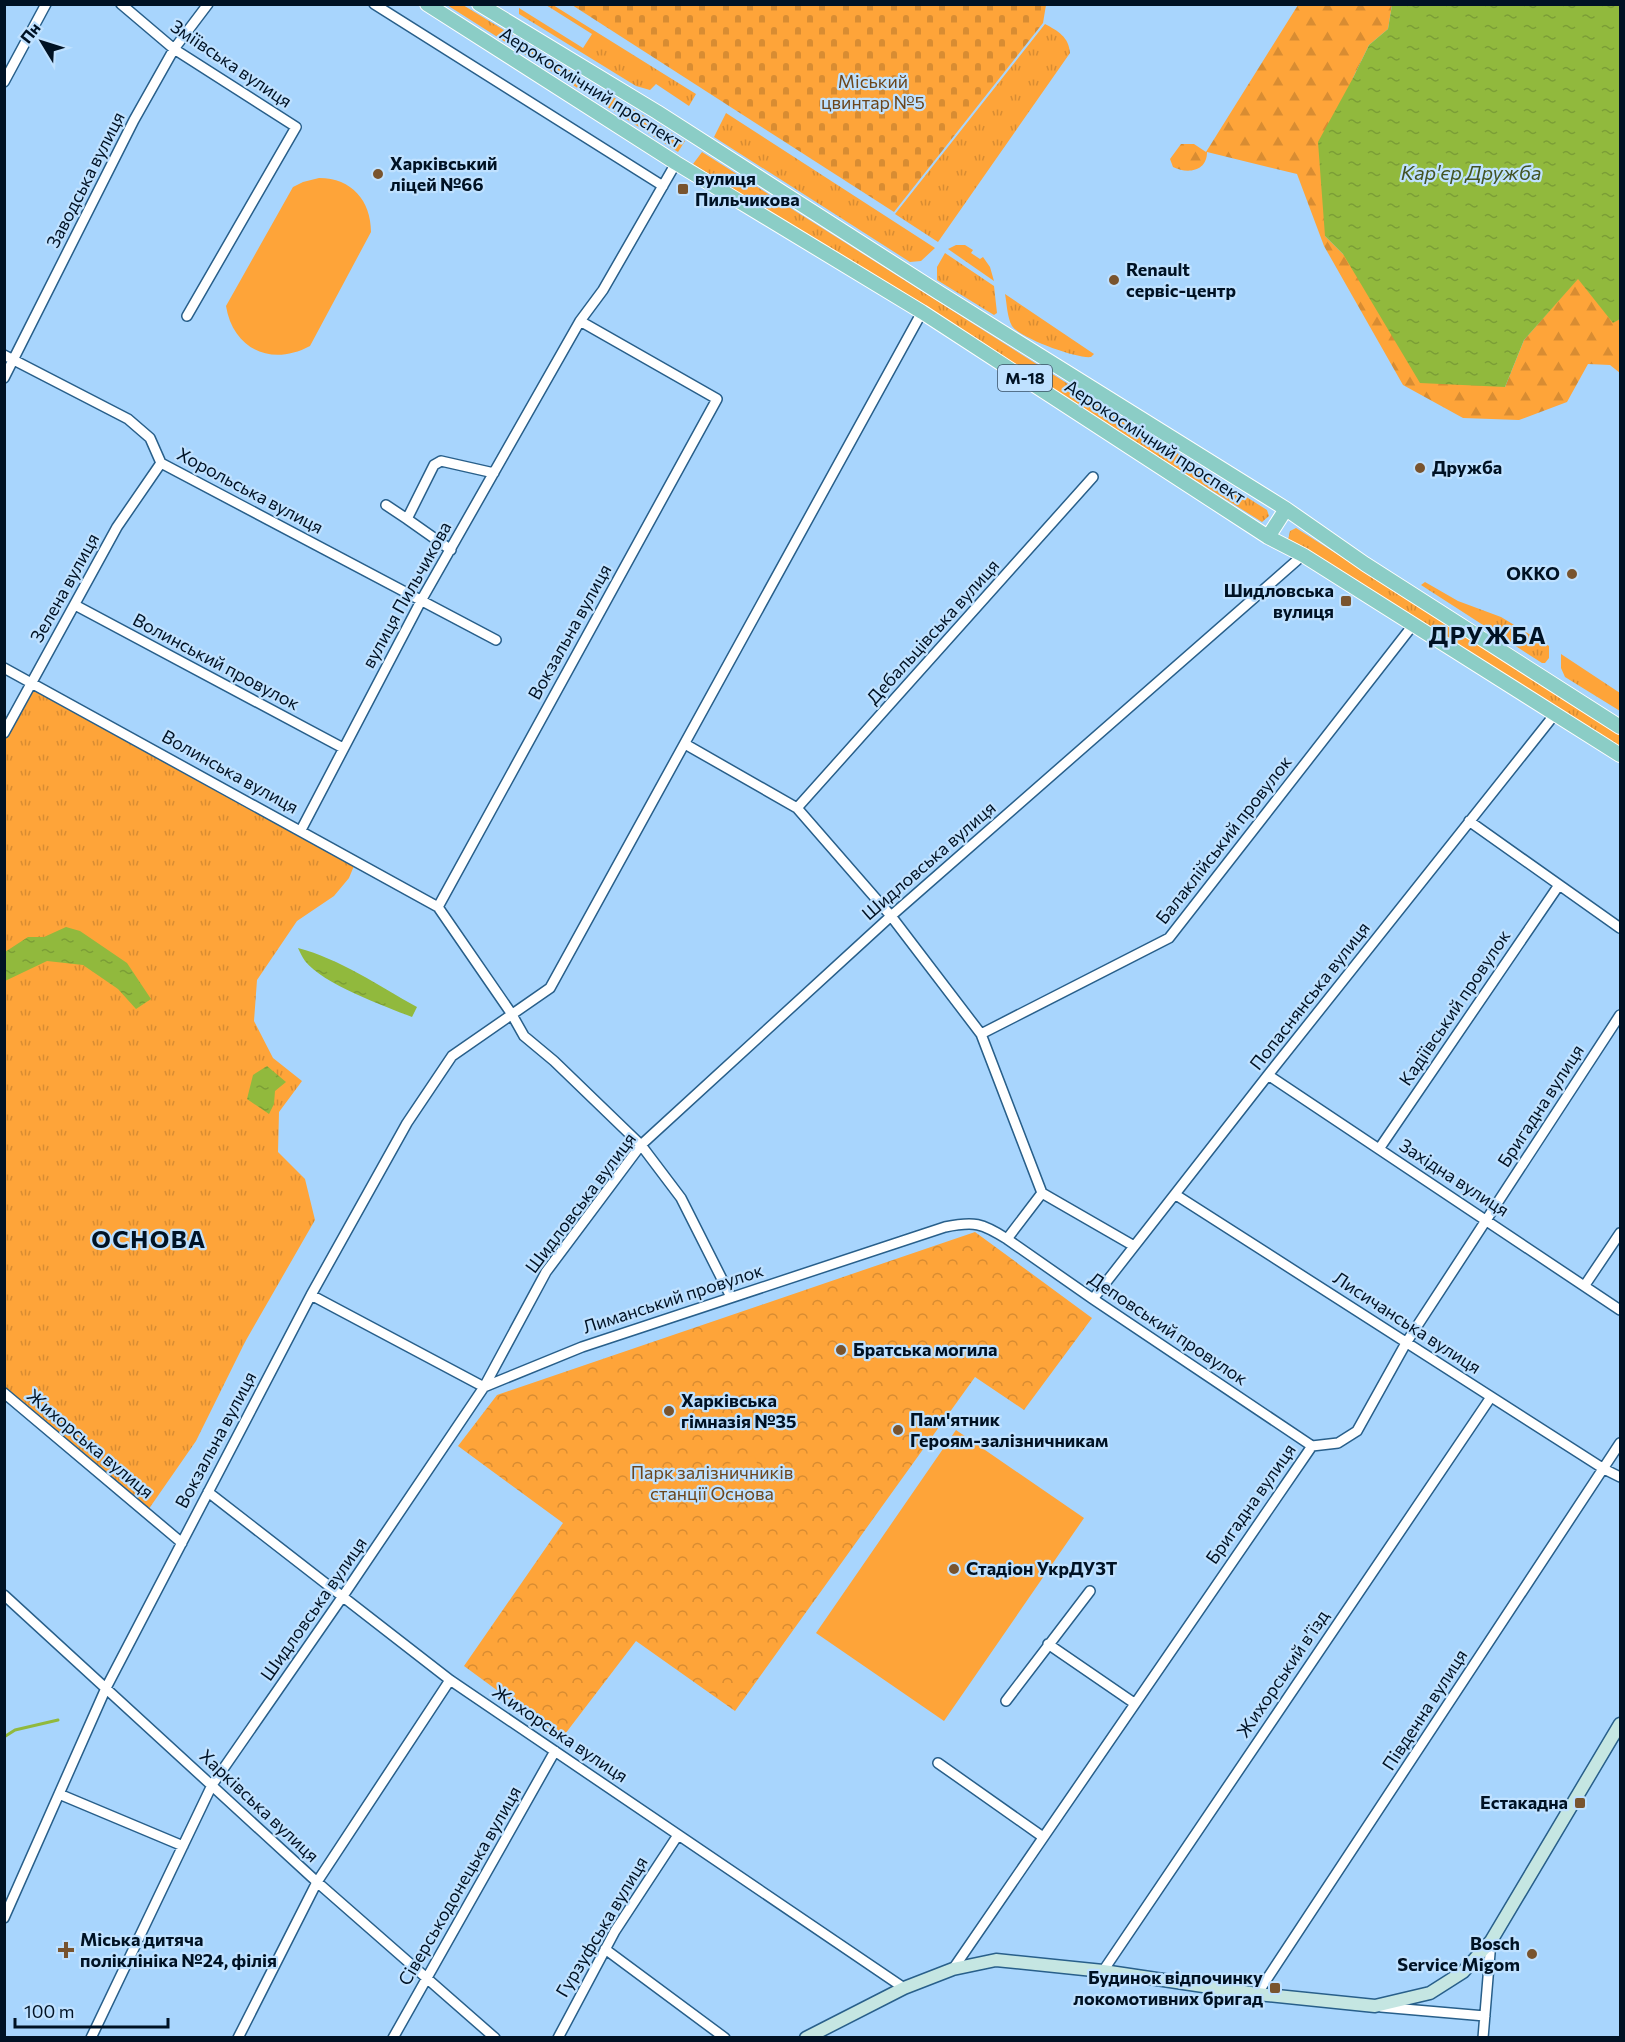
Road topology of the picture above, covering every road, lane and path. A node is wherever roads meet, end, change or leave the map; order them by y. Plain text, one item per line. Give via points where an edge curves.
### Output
1 (46, 4) edge
2 (121, 4) edge
3 (208, 4) edge
4 (374, 4) edge
5 (427, 4) edge
6 (479, 4) edge
7 (174, 49) junction
8 (4, 82) edge
9 (676, 163) junction
10 (663, 186) junction
11 (922, 312) junction
12 (187, 316) dead end
13 (580, 321) junction
14 (4, 355) edge
15 (14, 360) junction
16 (4, 378) edge
17 (161, 463) junction
18 (494, 473) junction
19 (1093, 477) dead end
20 (386, 505) dead end
21 (1286, 509) junction
22 (407, 519) junction
23 (1268, 537) junction
24 (450, 550) junction
25 (1303, 555) junction
26 (422, 599) junction
27 (75, 605) junction
28 (1413, 625) junction
29 (496, 640) dead end
30 (4, 668) edge
31 (32, 683) junction
32 (1555, 714) junction
33 (1620, 727) edge
34 (4, 733) edge
35 (685, 744) junction
36 (343, 748) junction
37 (1620, 755) edge
38 (797, 808) junction
39 (1469, 821) junction
40 (301, 830) junction
41 (1559, 885) junction
42 (438, 907) junction
43 (891, 916) junction
44 (1620, 928) edge
45 (511, 1014) junction
46 (1620, 1015) edge
47 (981, 1034) junction
48 (1268, 1075) junction
49 (641, 1145) junction
50 (1379, 1149) junction
51 (1042, 1194) junction
52 (1176, 1195) junction
53 (1486, 1220) junction
54 (1620, 1233) edge
55 (1007, 1239) junction
56 (1134, 1246) junction
57 (1585, 1285) junction
58 (311, 1295) junction
59 (731, 1297) junction
60 (1093, 1299) junction
61 (1620, 1310) edge
62 (1406, 1343) junction
63 (484, 1388) junction
64 (4, 1393) edge
65 (1491, 1396) junction
66 (1620, 1443) edge
67 (1312, 1446) junction
68 (1604, 1469) junction
69 (1620, 1478) edge
70 (208, 1492) junction
71 (182, 1543) junction
72 (1090, 1591) dead end
73 (4, 1595) edge
74 (343, 1596) junction
75 (1048, 1644) junction
76 (450, 1680) junction
77 (106, 1688) junction
78 (1006, 1701) dead end
79 (1134, 1703) junction
80 (1620, 1724) edge
81 (555, 1751) junction
82 (938, 1763) dead end
83 (212, 1785) junction
84 (59, 1794) junction
85 (678, 1835) junction
86 (1042, 1837) junction
87 (183, 1846) junction
88 (317, 1882) junction
89 (4, 1918) edge
90 (1491, 1941) junction
91 (605, 1949) junction
92 (953, 1969) junction
93 (1103, 1971) junction
94 (427, 1978) junction
95 (904, 1988) junction
96 (1257, 1994) junction
97 (1376, 2006) junction
98 (1485, 2016) junction
99 (91, 2037) edge
100 (238, 2037) edge
101 (393, 2037) edge
102 (495, 2037) edge
103 (558, 2037) edge
104 (725, 2037) edge
105 (806, 2037) edge
106 (1483, 2037) edge

1 - 8 street
2 - 7 street, Зміївська вулиця
3 - 7 street, Заводська вулиця
4 - 10 street
5 - 9 main road, Аерокосмічний проспект / М-18
6 - 21 main road, Аерокосмічний проспект / М-18
7 - 12 street, Зміївська вулиця via 296,127
7 - 15 street, Заводська вулиця
9 - 10 street, вулиця Пильчикова
9 - 11 main road, Аерокосмічний проспект / М-18
10 - 13 street, вулиця Пильчикова via 603,290
11 - 23 main road, Аерокосмічний проспект / М-18
11 - 35 street, Вокзальна вулиця
13 - 18 street, вулиця Пильчикова
13 - 42 street, Вокзальна вулиця via 717,399
14 - 15 street, Хорольська вулиця
15 - 16 street, Заводська вулиця
15 - 17 street, Хорольська вулиця via 128,419 150,438
17 - 26 street, Хорольська вулиця
17 - 27 street, Зелена вулиця via 117,527
18 - 22 street via 441,461 434,465
18 - 24 street, вулиця Пильчикова
19 - 38 street, Дебальцівська вулиця
20 - 22 street
21 - 23 main road
21 - 33 main road, Аерокосмічний проспект / М-18
22 - 24 street
23 - 25 main road, Аерокосмічний проспект / М-18
24 - 26 street, вулиця Пильчикова
25 - 28 main road, Аерокосмічний проспект / М-18
25 - 43 street, Шидловська вулиця
26 - 29 street, Хорольська вулиця
26 - 36 street, вулиця Пильчикова
27 - 31 street, Зелена вулиця
27 - 36 street, Волинський провулок
28 - 32 main road, Аерокосмічний проспект / М-18
28 - 47 street, Балаклійський провулок via 1169,938
30 - 31 street, Волинська вулиця
31 - 34 street, Зелена вулиця
31 - 40 street, Волинська вулиця
32 - 37 main road, Аерокосмічний проспект / М-18
32 - 39 street, Попаснянська вулиця
35 - 38 street
35 - 45 street, Вокзальна вулиця via 550,988
36 - 40 street, вулиця Пильчикова
38 - 43 street
39 - 41 street
39 - 48 street, Попаснянська вулиця
40 - 42 street, Волинська вулиця
41 - 44 street
41 - 50 street, Кадіївський провулок
42 - 45 street
43 - 47 street
43 - 49 street, Шидловська вулиця
45 - 49 street via 524,1036
45 - 58 street, Вокзальна вулиця via 452,1056 407,1123
46 - 53 street, Бригадна вулиця
47 - 51 street
48 - 50 street, Західна вулиця
48 - 52 street, Попаснянська вулиця
49 - 59 street via 681,1198
49 - 63 street, Шидловська вулиця via 546,1272
50 - 53 street, Західна вулиця
51 - 55 street
51 - 56 street
52 - 56 street, Попаснянська вулиця
52 - 62 street, Лисичанська вулиця
53 - 57 street, Західна вулиця
53 - 62 street, Бригадна вулиця
54 - 57 street
55 - 59 street, Лиманський провулок via 974,1223 960,1224
55 - 60 street, Деповський провулок
56 - 60 street, Попаснянська вулиця
57 - 61 street, Західна вулиця
58 - 63 street
58 - 70 street, Вокзальна вулиця
59 - 63 street, Лиманський провулок via 582,1347
60 - 67 street, Деповський провулок
62 - 65 street, Лисичанська вулиця
62 - 67 street, Бригадна вулиця via 1357,1431 1338,1443
63 - 74 street, Шидловська вулиця
64 - 71 street, Жихорська вулиця
65 - 68 street, Лисичанська вулиця
65 - 93 street, Жихорський в’їзд
66 - 68 street, Південна вулиця
67 - 79 street, Бригадна вулиця
68 - 69 street, Лисичанська вулиця
68 - 96 street, Південна вулиця
70 - 71 street, Вокзальна вулиця
70 - 74 street, Жихорська вулиця
71 - 77 street, Вокзальна вулиця
72 - 75 street
73 - 77 street, Харківська вулиця
74 - 76 street, Жихорська вулиця
74 - 83 street, Шидловська вулиця
75 - 78 street
75 - 79 street
76 - 81 street, Жихорська вулиця
76 - 88 street
77 - 83 street, Харківська вулиця
77 - 84 street, Вокзальна вулиця
79 - 86 street, Бригадна вулиця
80 - 90 main road
81 - 85 street, Жихорська вулиця
81 - 94 street, Сіверськодонецька вулиця
82 - 86 street
83 - 87 street, Шидловська вулиця
83 - 88 street, Харківська вулиця
84 - 87 street
84 - 89 street, Вокзальна вулиця
85 - 91 street, Гурзуфська вулиця
85 - 95 street, Жихорська вулиця
86 - 92 street, Бригадна вулиця
87 - 99 street, Шидловська вулиця
88 - 94 street, Харківська вулиця
88 - 100 street
90 - 97 main road via 1463,1972 1430,1993
90 - 98 street
91 - 103 street, Гурзуфська вулиця
91 - 104 street
92 - 93 main road via 996,1960
92 - 95 main road
93 - 96 main road
94 - 101 street, Сіверськодонецька вулиця
94 - 102 street, Харківська вулиця
95 - 105 main road
96 - 97 main road
97 - 98 street
98 - 106 street

